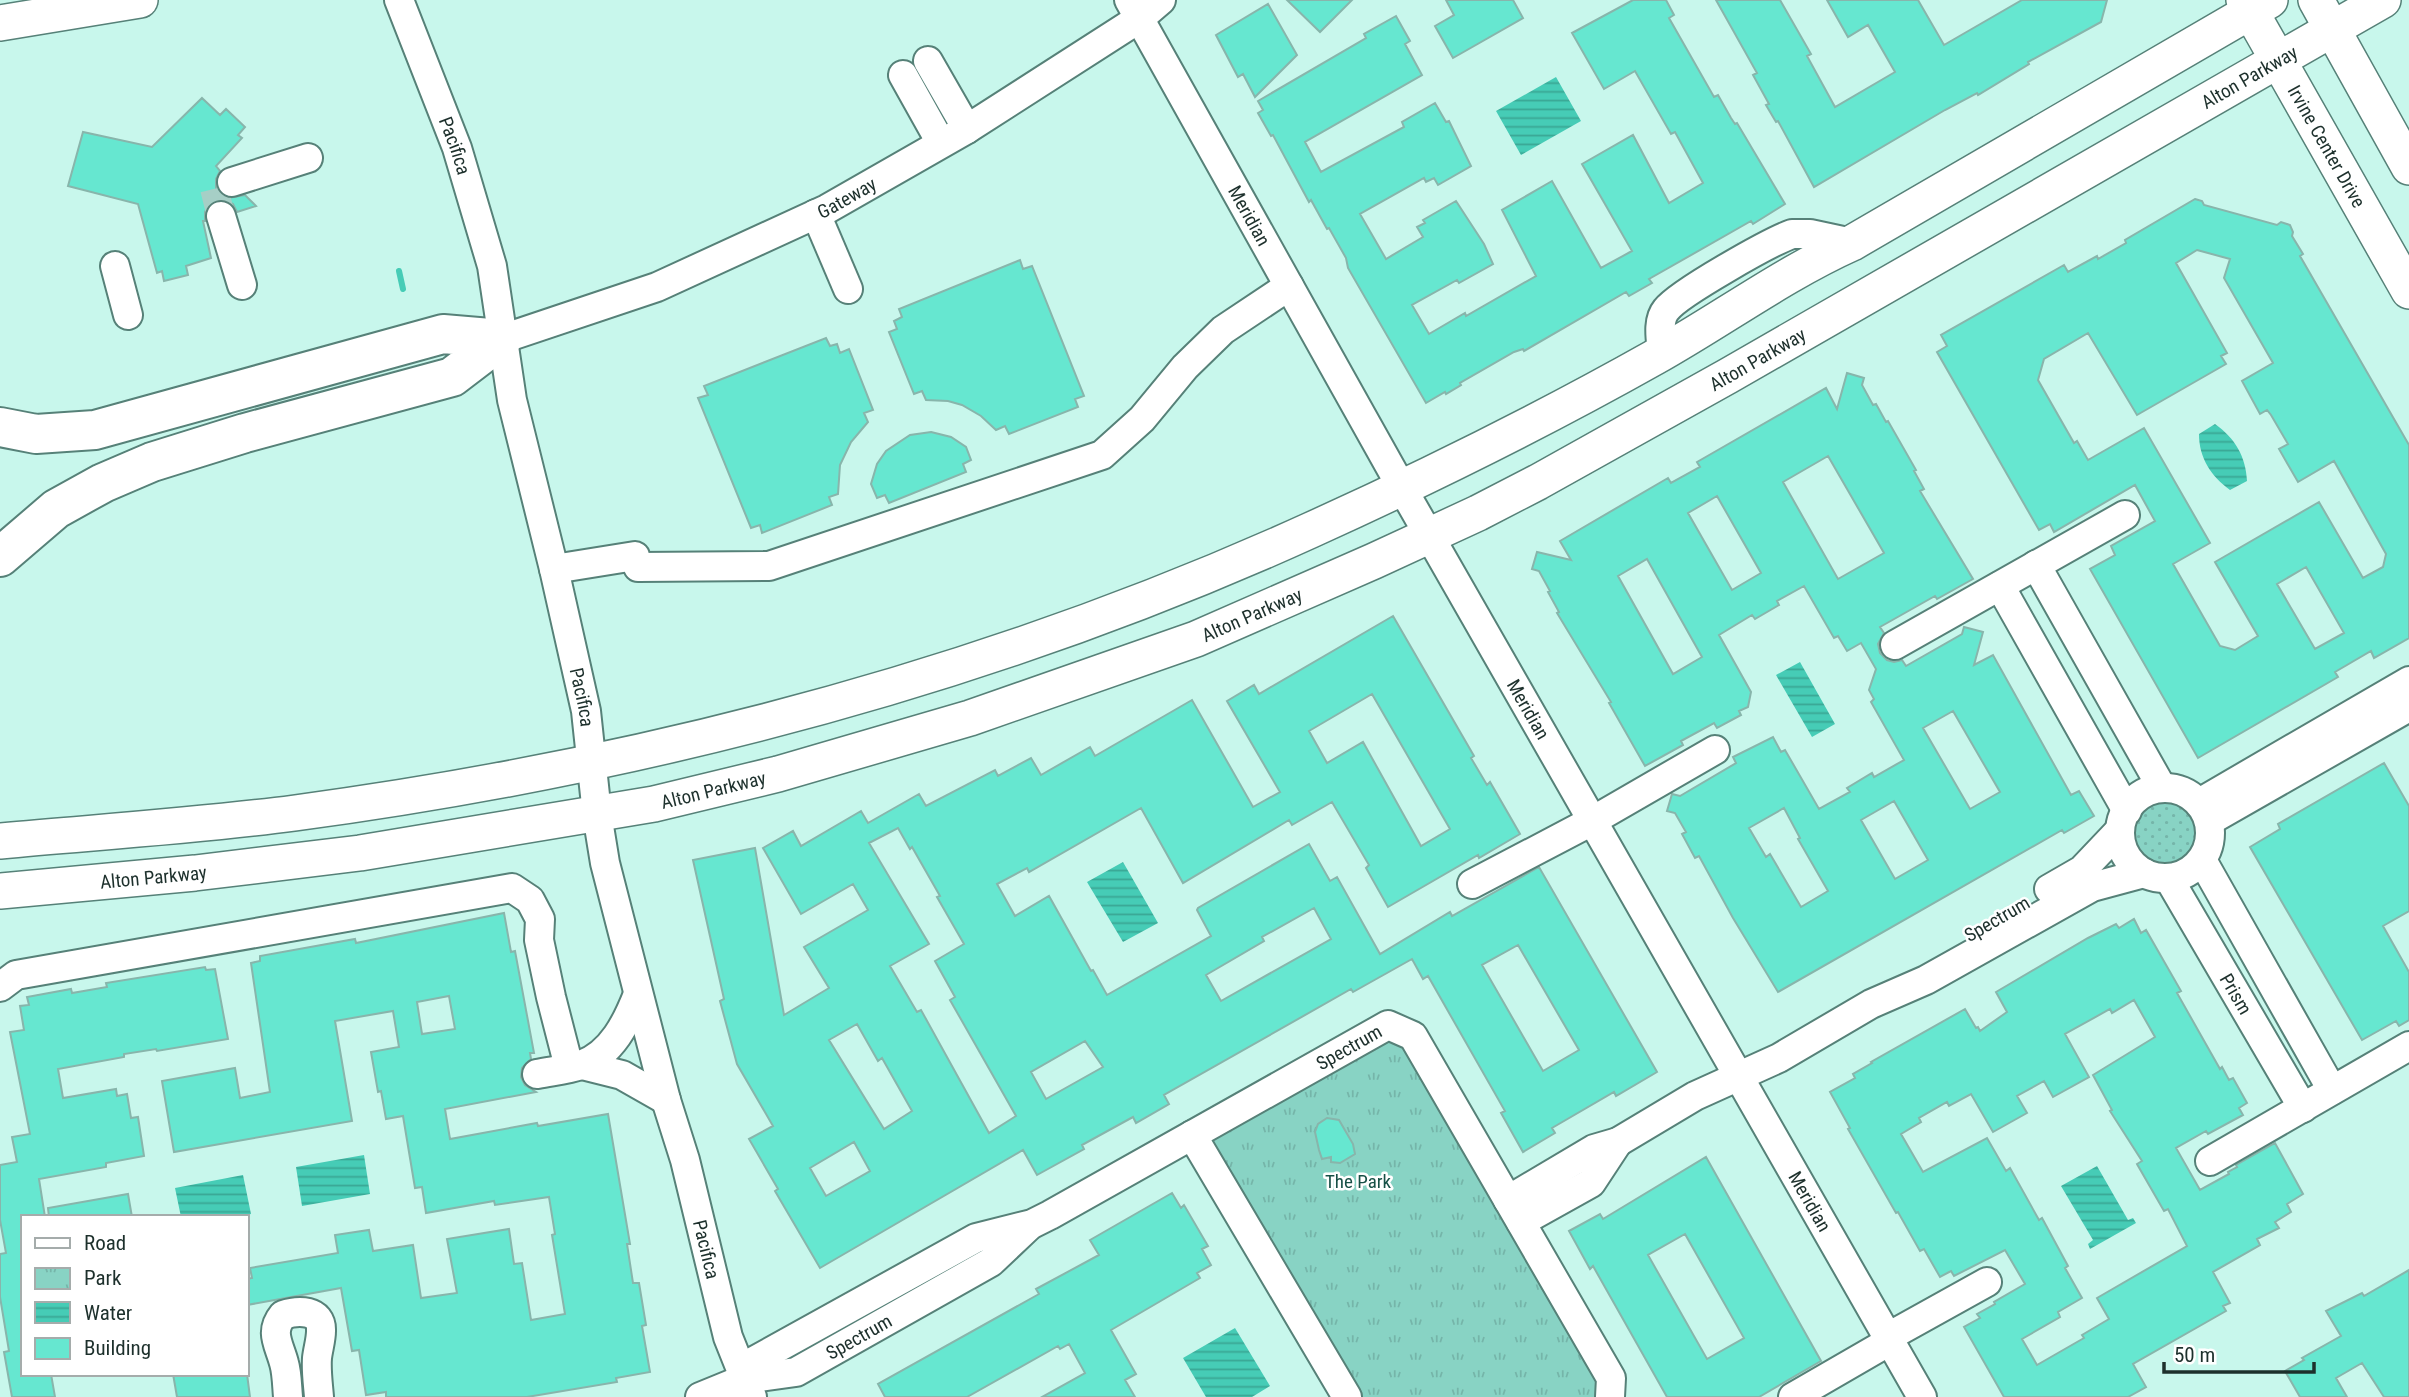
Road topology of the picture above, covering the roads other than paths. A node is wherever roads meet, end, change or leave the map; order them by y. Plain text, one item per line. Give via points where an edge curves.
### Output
1 (140, 0) edge
2 (399, 0) edge
3 (2383, 0) edge
4 (2255, 4) edge
5 (1143, 6) edge
6 (2324, 15) edge
7 (0, 23) edge
8 (2278, 60) junction
9 (928, 61) dead end
10 (904, 75) dead end
11 (967, 129) junction
12 (941, 143) junction
13 (308, 158) dead end
14 (2409, 167) edge
15 (232, 182) tunnel mouth
16 (816, 214) junction
17 (221, 216) tunnel mouth
18 (115, 266) dead end
19 (242, 285) dead end
20 (1289, 286) junction
21 (848, 289) dead end
22 (2409, 292) edge
23 (128, 315) dead end
24 (502, 339) junction
25 (0, 427) edge
26 (1402, 488) junction
27 (2126, 515) dead end
28 (1430, 536) junction
29 (0, 557) edge
30 (2036, 565) junction
31 (554, 569) junction
32 (2000, 586) junction
33 (1895, 645) dead end
34 (2409, 681) edge
35 (2409, 706) edge
36 (1715, 750) dead end
37 (592, 760) junction
38 (2162, 788) junction
39 (2204, 812) junction
40 (597, 814) junction
41 (1592, 821) junction
42 (2123, 821) junction
43 (5, 840) edge
44 (2202, 860) junction
45 (2156, 876) junction
46 (1472, 884) dead end
47 (6, 890) edge
48 (0, 987) edge
49 (638, 994) junction
50 (1871, 1004) junction
51 (2409, 1046) edge
52 (576, 1066) junction
53 (537, 1074) dead end
54 (1738, 1077) junction
55 (2332, 1090) junction
56 (666, 1100) junction
57 (2302, 1108) junction
58 (1192, 1135) junction
59 (2210, 1161) dead end
60 (1514, 1211) junction
61 (1987, 1282) dead end
62 (1889, 1339) junction
63 (748, 1388) edge
64 (288, 1397) edge
65 (319, 1397) edge
66 (700, 1397) edge
67 (1347, 1397) edge
68 (1610, 1397) edge
69 (1793, 1397) edge
70 (1922, 1397) edge

1 - 7 main road
2 - 24 street, Pacifica via 457,148 492,266
3 - 6 main road, Alton Parkway
4 - 8 main road, Irvine Center Drive
4 - 26 main road via 1662,353
5 - 11 street, Gateway
5 - 20 street, Meridian
6 - 8 main road, Alton Parkway
6 - 14 main road
8 - 22 main road, Irvine Center Drive
8 - 28 main road, Alton Parkway via 1597,450
9 - 11 street
10 - 12 street
11 - 12 street, Gateway
12 - 16 street, Gateway
13 - 15 street
16 - 21 street
16 - 24 street, Gateway via 657,287
17 - 19 street
18 - 23 street
20 - 26 street, Meridian
20 - 31 street via 1223,330 1142,419 1102,455 769,566 636,562
24 - 25 highway via 443,334 94,430 36,434
24 - 29 highway via 452,377 245,433 152,462 103,483 56,509
24 - 31 street, Pacifica via 512,400
26 - 28 street, Meridian
26 - 37 main road via 1247,558 1030,641 788,716 653,750
27 - 30 street
28 - 40 main road, Alton Parkway via 1196,639 1020,702 778,774
28 - 41 street, Meridian
30 - 32 street
30 - 38 street
31 - 37 street, Pacifica via 586,711
32 - 33 street
32 - 42 street
34 - 39 street
35 - 39 street
36 - 41 street
37 - 40 street, Pacifica
37 - 43 main road via 457,788 291,814
38 - 39 street via 2187,793
38 - 42 street via 2138,797
39 - 44 street via 2211,836
40 - 47 main road, Alton Parkway via 360,853
40 - 49 street, Pacifica
41 - 46 street
41 - 54 street, Meridian
42 - 45 street via 2121,843 2126,855 2133,866
42 - 50 street, Spectrum via 2082,870 1917,964
44 - 45 street via 2181,876
44 - 55 street, Prism
45 - 50 street, Spectrum via 2092,887 1926,980
45 - 57 street, Prism
48 - 52 street via 16,975 512,888 530,900 540,919 539,940 551,997
49 - 52 street via 629,1018 608,1048
49 - 56 street, Pacifica
50 - 54 street, Spectrum
51 - 55 street
52 - 53 street
52 - 56 street via 622,1075
54 - 60 street, Spectrum via 1695,1096 1618,1142 1591,1183
54 - 62 street, Meridian
55 - 57 street
56 - 63 street, Pacifica via 728,1337
57 - 59 street
58 - 60 street, Spectrum via 1388,1025 1413,1036
58 - 63 street, Spectrum via 1032,1224 991,1262 796,1372
58 - 67 street
60 - 68 street, Spectrum via 1611,1378
61 - 62 street
62 - 69 street
62 - 70 street, Meridian
63 - 66 street, Spectrum
64 - 65 street via 275,1331 284,1315 303,1311 320,1322

